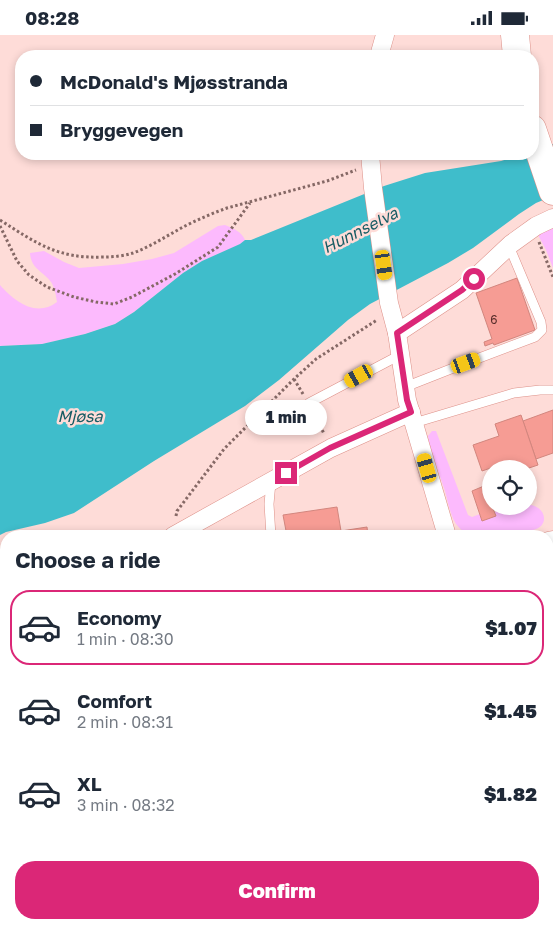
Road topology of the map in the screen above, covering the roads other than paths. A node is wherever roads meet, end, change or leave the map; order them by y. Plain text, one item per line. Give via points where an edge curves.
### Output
1 (386, 35) edge
2 (515, 35) edge
3 (381, 50) edge
4 (516, 50) edge
5 (539, 150) edge
6 (370, 160) edge
7 (553, 191) edge
8 (553, 218) edge
9 (509, 246) junction
10 (397, 333) junction
11 (400, 355) junction
12 (405, 387) junction
13 (553, 390) edge
14 (309, 403) dead end
15 (412, 418) junction
16 (271, 481) junction
17 (184, 530) edge
18 (271, 530) edge
19 (445, 530) edge

1 - 3 street
2 - 4 highway
5 - 7 highway
6 - 10 street via 390,307
8 - 9 street via 536,225
9 - 10 street via 462,290
9 - 12 lane via 542,330 535,337
10 - 11 street
11 - 12 street
11 - 14 lane
12 - 15 street
13 - 15 lane via 514,393
15 - 16 street via 330,448
15 - 19 street
16 - 17 street
16 - 18 lane

